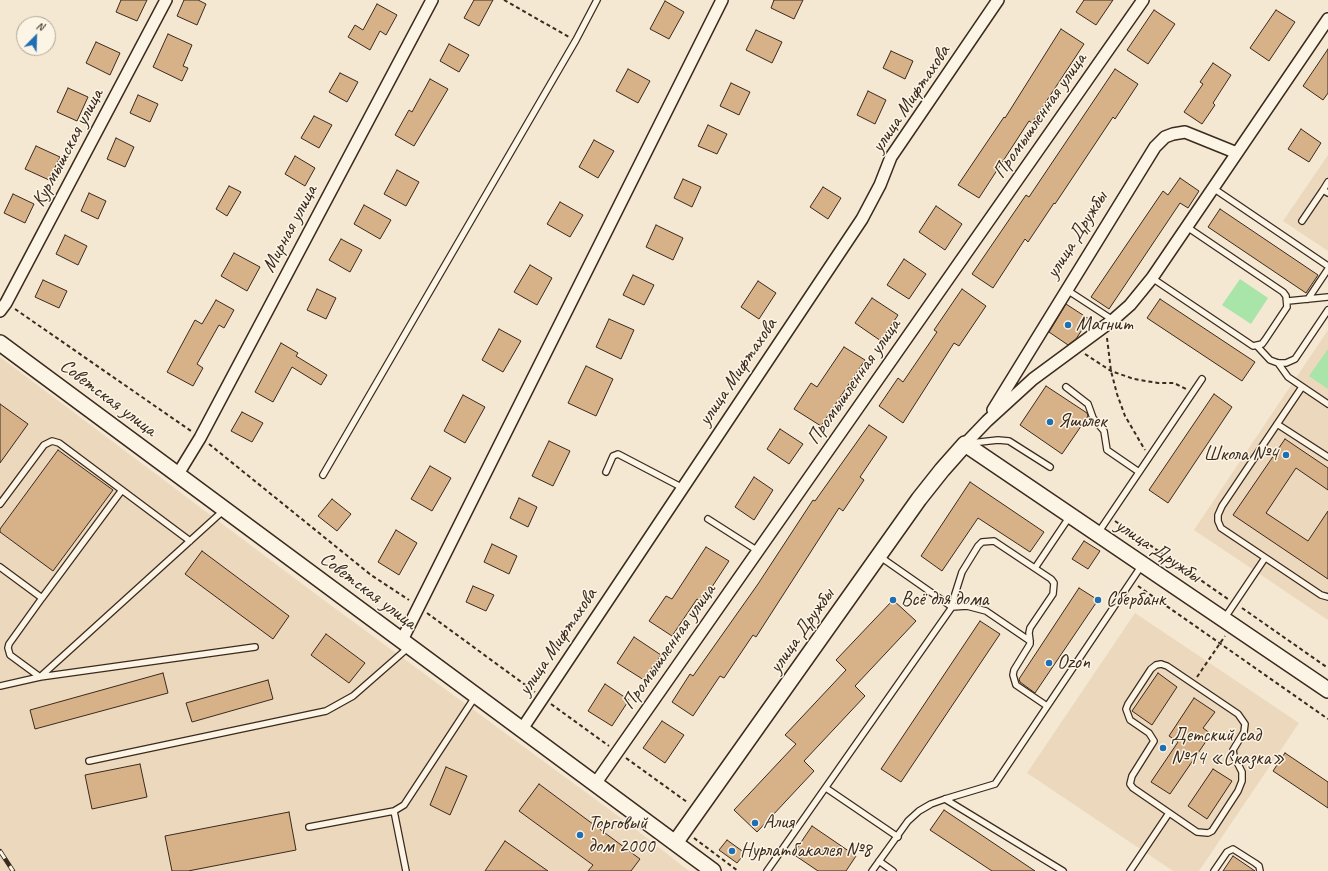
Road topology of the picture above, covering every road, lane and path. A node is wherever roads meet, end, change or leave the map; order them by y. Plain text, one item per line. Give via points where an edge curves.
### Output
1 (166, 0) edge
2 (432, 0) edge
3 (504, 0) edge
4 (597, 0) edge
5 (722, 0) edge
6 (998, 0) edge
7 (1143, 0) edge
8 (1328, 19) edge
9 (576, 40) junction
10 (1237, 153) junction
11 (1328, 182) edge
12 (1213, 188) junction
13 (1326, 191) edge
14 (1302, 221) dead end
15 (1187, 227) junction
16 (1328, 266) edge
17 (1328, 269) edge
18 (1152, 278) junction
19 (1067, 290) junction
20 (1328, 297) edge
21 (1308, 299) junction
22 (1288, 301) junction
23 (3, 307) edge
24 (1328, 310) edge
25 (1110, 323) junction
26 (0, 343) edge
27 (1257, 346) junction
28 (1075, 347) junction
29 (1278, 363) junction
30 (1111, 371) junction
31 (1202, 378) dead end
32 (1066, 387) dead end
33 (1302, 387) junction
34 (1192, 393) junction
35 (1328, 404) edge
36 (987, 421) junction
37 (1277, 424) junction
38 (200, 438) junction
39 (965, 444) junction
40 (1150, 456) junction
41 (1328, 457) edge
42 (1050, 467) dead end
43 (606, 472) dead end
44 (1139, 472) junction
45 (178, 474) junction
46 (323, 475) dead end
47 (682, 488) junction
48 (122, 490) junction
49 (0, 504) edge
50 (225, 509) junction
51 (1070, 516) junction
52 (1109, 516) junction
53 (708, 518) dead end
54 (1097, 534) junction
55 (190, 540) junction
56 (758, 551) junction
57 (879, 556) junction
58 (1265, 558) junction
59 (1142, 564) junction
60 (0, 568) edge
61 (1035, 568) junction
62 (1130, 580) junction
63 (1328, 597) edge
64 (42, 598) junction
65 (1234, 604) junction
66 (419, 607) junction
67 (952, 607) junction
68 (1228, 622) junction
69 (1030, 641) junction
70 (406, 643) junction
71 (1220, 644) junction
72 (255, 647) dead end
73 (1328, 668) edge
74 (40, 677) junction
75 (1193, 684) junction
76 (0, 686) edge
77 (1328, 690) edge
78 (476, 695) junction
79 (543, 697) junction
80 (1047, 706) junction
81 (1328, 719) edge
82 (522, 729) junction
83 (618, 752) junction
84 (89, 761) dead end
85 (595, 784) junction
86 (826, 788) junction
87 (945, 799) junction
88 (394, 811) junction
89 (699, 811) junction
90 (1169, 813) junction
91 (309, 828) dead end
92 (685, 830) junction
93 (898, 837) junction
94 (675, 843) junction
95 (879, 861) junction
96 (406, 871) edge
97 (713, 871) edge
98 (738, 871) edge
99 (767, 871) edge
100 (872, 871) edge
101 (893, 871) edge
102 (1063, 871) edge
103 (1130, 871) edge
104 (1214, 871) edge
105 (1260, 871) edge

1 - 23 street, Курмышская улица
2 - 38 street, Мирная улица
3 - 9 path
4 - 9 lane
5 - 66 street
6 - 47 street, улица Мифтахова via 891,157 862,219
7 - 56 street, Промышленная улица
8 - 10 street, улица Дружбы
9 - 46 lane
10 - 12 street, улица Дружбы
10 - 19 street, улица Дружбы via 1185,132 1165,137 1155,147
11 - 13 lane
12 - 15 street, улица Дружбы
12 - 16 lane
13 - 14 lane
15 - 18 street, улица Дружбы
15 - 22 lane via 1283,292
17 - 21 lane
18 - 25 street, улица Дружбы
18 - 27 lane
19 - 25 lane
19 - 36 street, улица Дружбы
20 - 21 lane
21 - 22 lane
22 - 27 lane via 1265,340
23 - 38 path
24 - 29 lane via 1295,359 1286,364
25 - 28 street, улица Дружбы
25 - 30 path via 1108,348
26 - 45 street, Советская улица
27 - 29 lane via 1270,360
28 - 30 path
28 - 36 street, улица Дружбы via 1033,379
29 - 33 lane via 1288,377
30 - 34 path via 1134,379 1177,383
30 - 40 path via 1125,416
31 - 34 lane
32 - 44 lane via 1088,404 1093,418 1104,431 1107,450
33 - 35 lane
33 - 37 lane
34 - 40 lane
36 - 39 street, улица Дружбы
37 - 41 lane
37 - 58 lane via 1218,515 1221,528
38 - 45 street, Мирная улица
38 - 66 path via 371,575
39 - 42 lane via 1009,441
39 - 51 street, улица Дружбы
39 - 57 street, улица Дружбы via 923,493
40 - 44 lane
43 - 47 lane via 614,456 618,454
44 - 52 lane
45 - 50 street, Советская улица
47 - 79 street, улица Мифтахова
48 - 49 lane via 59,443 52,441 44,445
48 - 55 lane
48 - 64 lane
50 - 55 lane
50 - 70 street, Советская улица
51 - 54 street, улица Дружбы
51 - 61 lane
52 - 54 lane
52 - 65 path
53 - 56 lane
54 - 59 street, улица Дружбы
55 - 74 lane
56 - 83 street, Промышленная улица
57 - 67 lane
57 - 89 street, улица Дружбы
58 - 63 lane
58 - 65 lane
59 - 62 lane
59 - 68 street, улица Дружбы
60 - 64 lane
61 - 67 lane via 994,541 982,542 961,576
61 - 69 lane via 1051,579 1054,588 1030,628
62 - 71 path
62 - 80 lane
64 - 74 lane via 8,648 10,655
65 - 68 lane
65 - 73 path
66 - 70 street
66 - 79 path
67 - 69 lane via 967,606 986,611
67 - 86 lane
68 - 71 path
68 - 77 street, улица Дружбы
69 - 80 lane via 1014,670 1014,680 1016,685
70 - 78 street, Советская улица
70 - 84 lane via 353,696 326,711
71 - 75 path
71 - 81 path
72 - 74 lane
74 - 76 lane
75 - 90 lane via 1243,719 1244,732 1233,750 1242,772 1242,781 1238,791 1208,833 1198,832
75 - 90 lane via 1167,666 1156,665 1126,709 1130,720 1150,733 1154,741 1132,776 1130,784
78 - 82 street, Советская улица
78 - 88 lane via 408,800
79 - 82 street, улица Мифтахова
79 - 83 path
80 - 87 lane via 995,784
82 - 85 street, Советская улица
83 - 85 street, Промышленная улица
83 - 89 path
85 - 94 street, Советская улица
86 - 93 lane
86 - 99 lane
87 - 93 lane via 919,811 908,821
87 - 102 lane
88 - 91 lane
88 - 96 lane
89 - 92 street, улица Дружбы
90 - 103 lane
92 - 94 street, улица Дружбы
92 - 98 path
93 - 95 lane
94 - 97 street, Советская улица
95 - 100 lane
95 - 101 lane
104 - 105 lane via 1227,852 1233,849 1255,862

